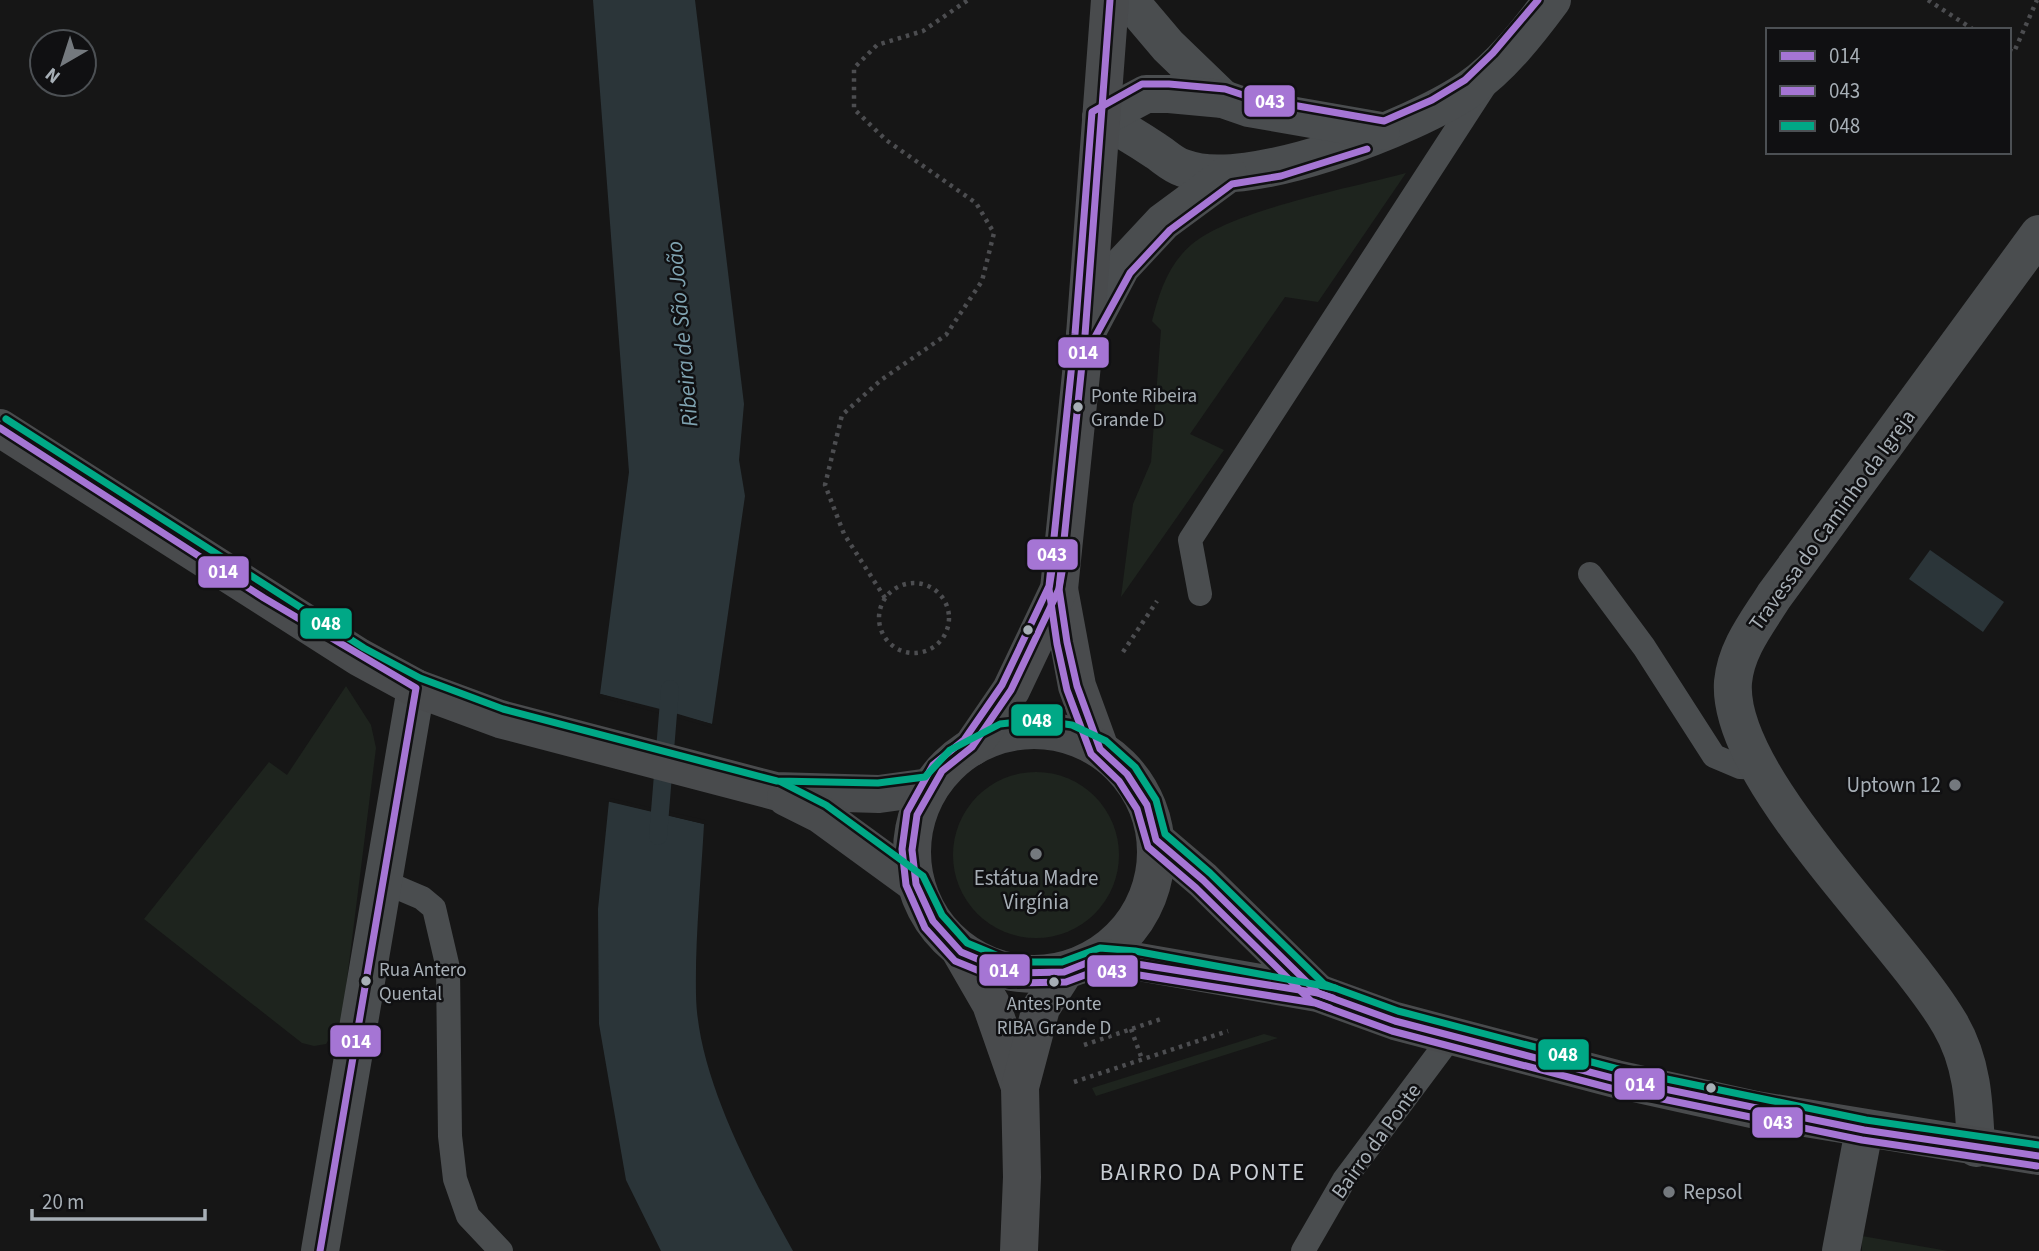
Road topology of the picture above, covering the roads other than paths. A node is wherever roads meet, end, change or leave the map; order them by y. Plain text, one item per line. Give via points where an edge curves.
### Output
1 (1110, 0) edge
2 (1129, 0) edge
3 (1552, 0) edge
4 (1501, 60) junction
5 (1223, 99) junction
6 (1101, 118) junction
7 (1385, 132) junction
8 (1228, 174) junction
9 (2039, 234) edge
10 (1085, 334) junction
11 (0, 428) edge
12 (1590, 574) dead end
13 (1059, 589) junction
14 (1200, 594) dead end
15 (416, 688) junction
16 (972, 747) junction
17 (1100, 749) junction
18 (1761, 768) junction
19 (930, 787) junction
20 (775, 791) junction
21 (1156, 840) junction
22 (382, 881) junction
23 (916, 884) junction
24 (961, 951) junction
25 (1099, 958) junction
26 (1064, 972) junction
27 (1318, 993) junction
28 (1453, 1034) junction
29 (1020, 1087) junction
30 (1864, 1130) junction
31 (1976, 1148) junction
32 (2039, 1156) edge
33 (320, 1251) edge
34 (501, 1251) edge
35 (1019, 1251) edge
36 (1303, 1251) edge
37 (1841, 1251) edge

1 - 6 street
2 - 5 street
3 - 4 street
4 - 7 street via 1471,88
4 - 14 lane via 1190,540
5 - 6 street via 1146,94
5 - 7 street via 1248,108
6 - 8 street via 1183,169
6 - 10 street
7 - 8 street via 1278,166
8 - 10 street via 1163,222 1121,267
9 - 18 street, Travessa do Caminho da Igreja via 1744,643 1735,669 1734,699 1741,727
10 - 13 street
11 - 15 street via 264,598
12 - 18 lane via 1644,647 1714,756 1740,767
13 - 16 street via 1011,690
13 - 17 street via 1077,686
15 - 20 street via 520,724
15 - 22 street
16 - 17 street via 1003,734 1036,730 1069,736
16 - 19 street
17 - 21 street via 1127,774 1147,805
18 - 31 street, Travessa do Caminho da Igreja via 1797,827 1950,1024 1970,1071
19 - 20 street via 879,794
19 - 23 street via 915,827
20 - 23 street via 820,814
21 - 25 street via 1153,886 1132,927
21 - 27 street
22 - 33 street
22 - 34 lane via 434,908 447,968 454,1179 468,1216
23 - 24 street via 933,921
24 - 26 street via 1011,973
24 - 29 street via 991,1004
25 - 26 street
25 - 27 street
26 - 29 street via 1041,1009
27 - 28 street via 1395,1021
28 - 30 street via 1616,1079
28 - 36 lane, Bairro da Ponte via 1344,1180
29 - 35 street
30 - 31 street
30 - 37 street
31 - 32 street

